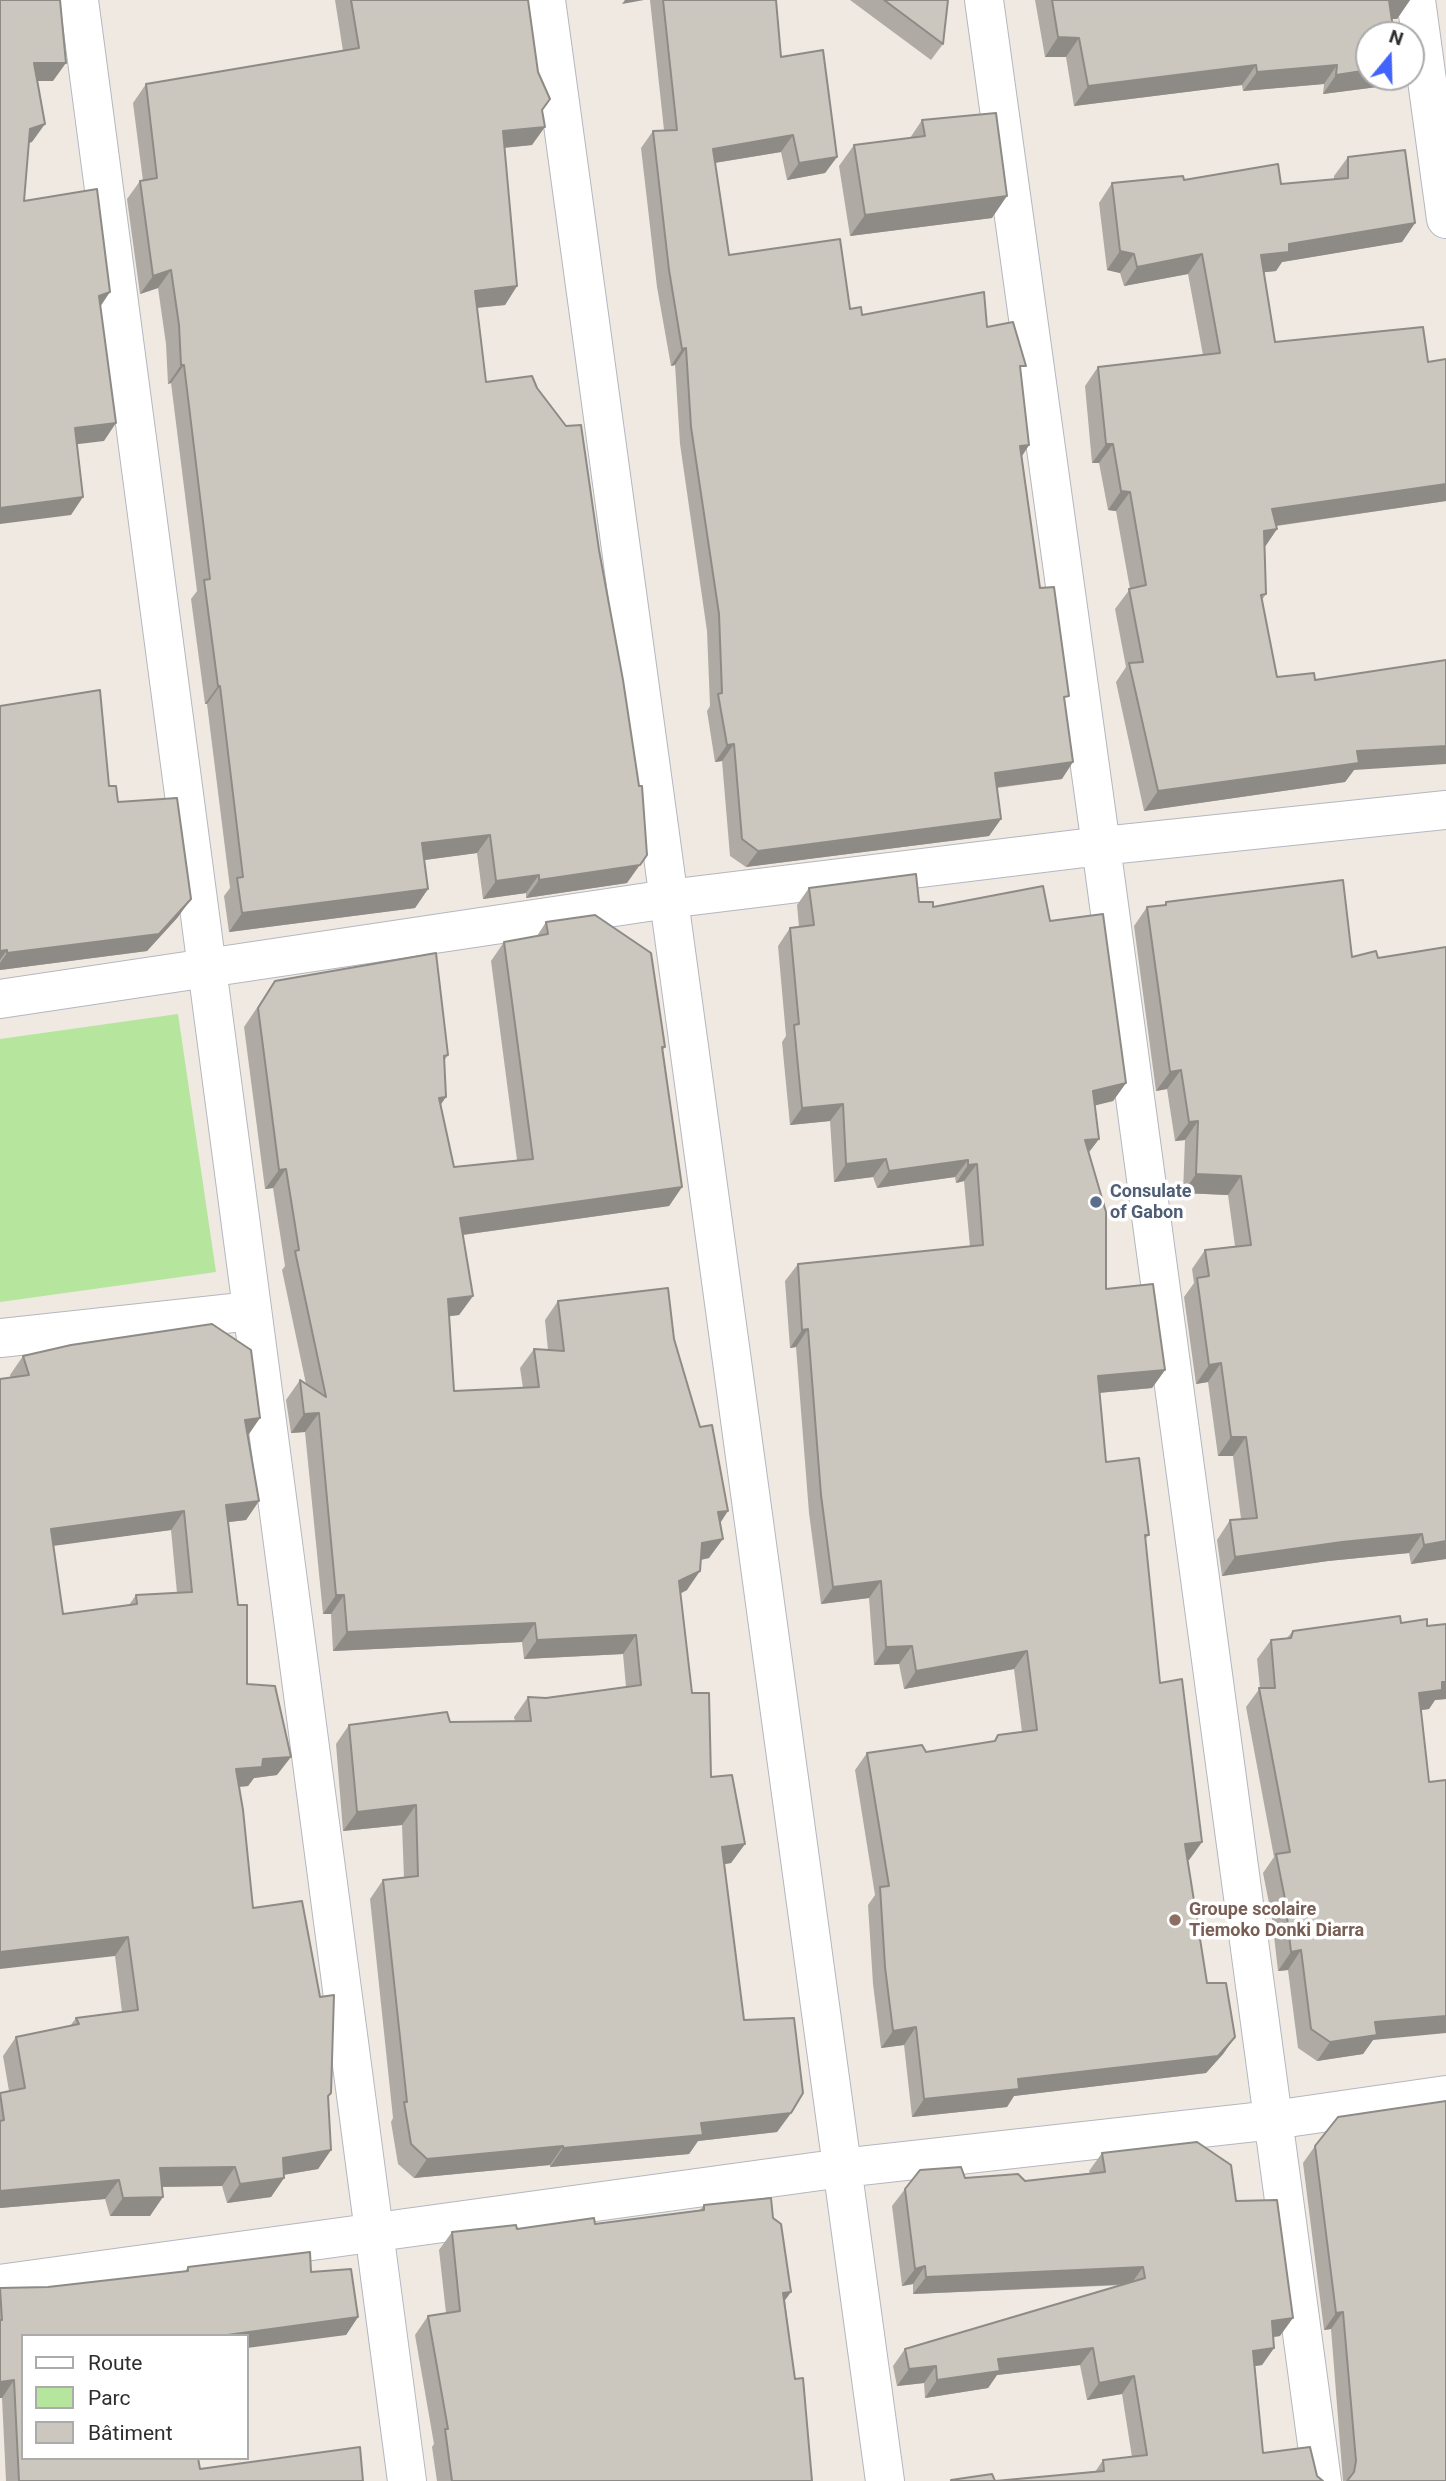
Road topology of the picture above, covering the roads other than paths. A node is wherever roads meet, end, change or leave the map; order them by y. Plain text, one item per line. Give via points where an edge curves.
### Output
1 (79, 0) edge
2 (546, 0) edge
3 (984, 0) edge
4 (1416, 0) edge
5 (1446, 219) edge
6 (1446, 810) edge
7 (1101, 846) junction
8 (668, 899) junction
9 (206, 967) junction
10 (0, 999) edge
11 (251, 1311) junction
12 (0, 1338) edge
13 (1446, 2095) edge
14 (1273, 2120) junction
15 (842, 2168) junction
16 (373, 2232) junction
17 (0, 2284) edge
18 (407, 2481) edge
19 (885, 2481) edge
20 (1322, 2481) edge

1 - 9 street
2 - 8 street
3 - 7 street
4 - 5 street
6 - 7 street
7 - 8 street
7 - 14 street
8 - 9 street
8 - 15 street
9 - 10 street
9 - 11 street
11 - 12 street
11 - 16 street
13 - 14 street
14 - 15 street
14 - 20 street
15 - 16 street
15 - 19 street
16 - 17 street
16 - 18 street

